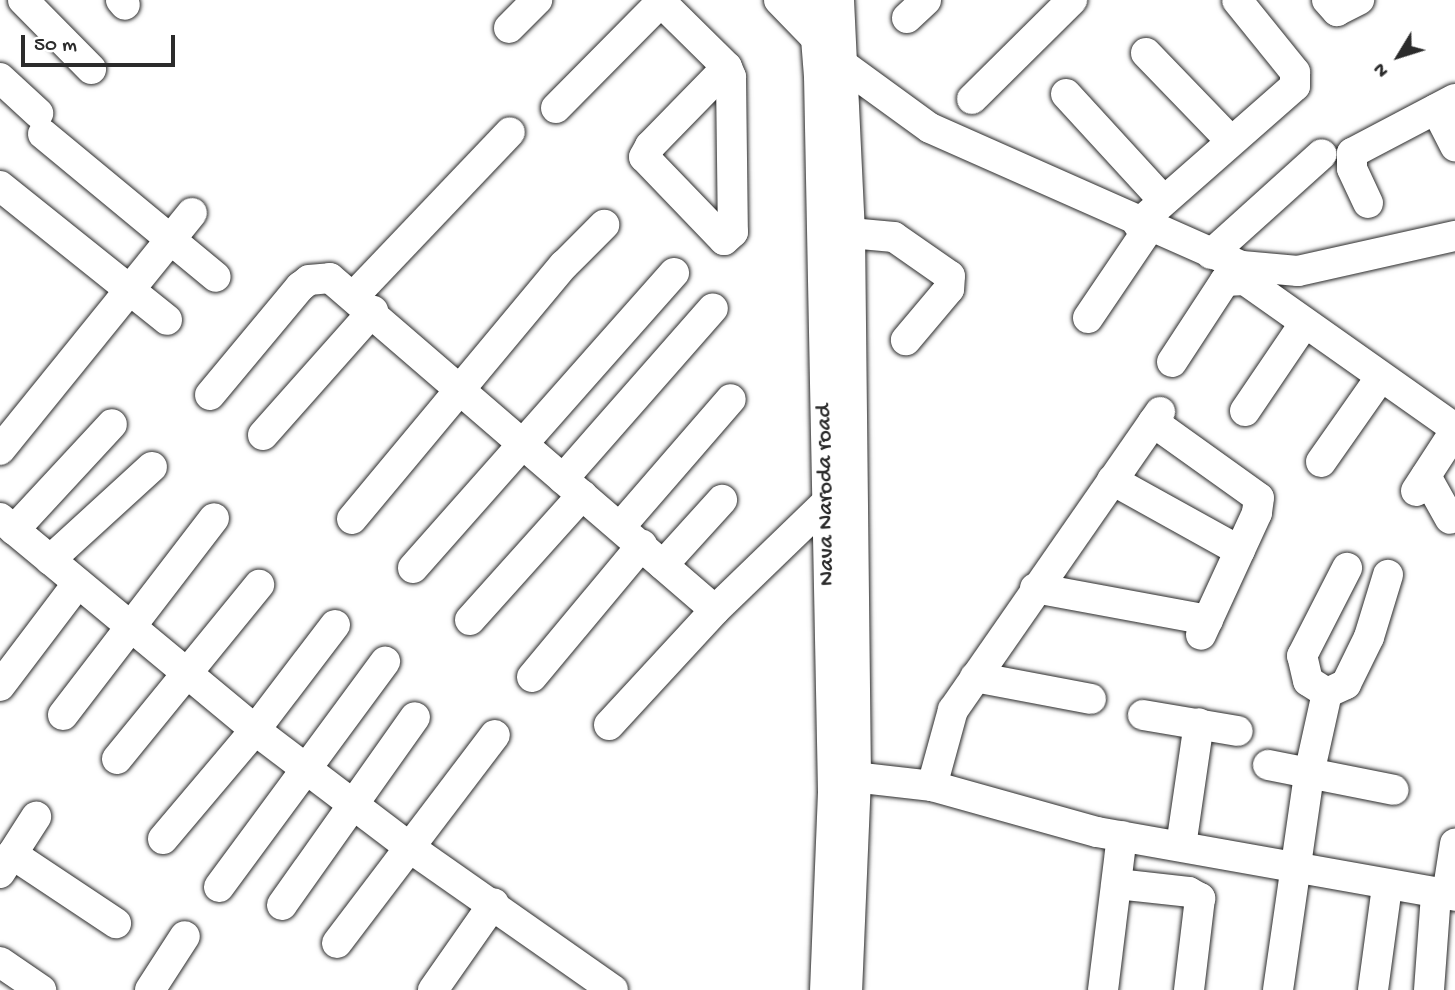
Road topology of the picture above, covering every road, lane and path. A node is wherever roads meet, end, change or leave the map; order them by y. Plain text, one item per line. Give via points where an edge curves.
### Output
1 (23, 0) edge
2 (537, 0) edge
3 (779, 0) edge
4 (813, 0) edge
5 (839, 0) edge
6 (1072, 0) edge
7 (1237, 0) edge
8 (1327, 0) edge
9 (1359, 0) edge
10 (661, 1) edge
11 (509, 28) dead end
12 (817, 42) junction
13 (1146, 54) dead end
14 (839, 62) junction
15 (727, 67) junction
16 (91, 69) dead end
17 (0, 78) edge
18 (1066, 94) dead end
19 (972, 99) dead end
20 (1446, 104) edge
21 (556, 108) dead end
22 (510, 132) dead end
23 (1229, 139) junction
24 (1455, 146) edge
25 (1322, 154) dead end
26 (0, 186) edge
27 (1163, 200) junction
28 (1368, 203) dead end
29 (192, 213) dead end
30 (604, 225) dead end
31 (1143, 226) junction
32 (850, 233) junction
33 (1455, 236) edge
34 (171, 241) junction
35 (1211, 254) junction
36 (674, 273) dead end
37 (216, 277) dead end
38 (130, 290) junction
39 (363, 303) junction
40 (713, 308) dead end
41 (1088, 318) dead end
42 (167, 320) dead end
43 (1304, 324) junction
44 (906, 340) dead end
45 (1172, 362) dead end
46 (1380, 378) junction
47 (462, 392) junction
48 (210, 395) dead end
49 (731, 399) dead end
50 (1245, 411) dead end
51 (112, 424) dead end
52 (1455, 430) edge
53 (263, 435) dead end
54 (523, 445) junction
55 (0, 450) edge
56 (1321, 462) dead end
57 (152, 467) dead end
58 (1112, 480) junction
59 (573, 487) junction
60 (722, 500) dead end
61 (827, 502) junction
62 (214, 518) dead end
63 (352, 519) dead end
64 (1450, 519) dead end
65 (7, 524) edge
66 (642, 546) junction
67 (1240, 551) junction
68 (50, 560) junction
69 (413, 568) dead end
70 (1347, 568) dead end
71 (1388, 575) dead end
72 (78, 583) junction
73 (259, 585) dead end
74 (1035, 588) junction
75 (715, 610) junction
76 (470, 620) dead end
77 (335, 625) dead end
78 (130, 626) junction
79 (385, 662) dead end
80 (184, 671) junction
81 (532, 677) dead end
82 (975, 677) junction
83 (0, 686) edge
84 (1326, 693) junction
85 (1091, 699) dead end
86 (63, 715) dead end
87 (1143, 715) dead end
88 (415, 717) dead end
89 (1199, 723) junction
90 (609, 725) dead end
91 (255, 730) junction
92 (1238, 731) dead end
93 (495, 735) dead end
94 (117, 759) dead end
95 (1268, 765) dead end
96 (307, 769) junction
97 (1309, 775) junction
98 (844, 776) junction
99 (932, 786) junction
100 (1394, 790) dead end
101 (353, 805) junction
102 (36, 817) dead end
103 (1122, 836) junction
104 (163, 839) dead end
105 (1455, 844) edge
106 (1181, 846) junction
107 (409, 847) junction
108 (6, 863) edge
109 (1297, 865) junction
110 (1117, 884) junction
111 (1387, 886) junction
112 (219, 887) dead end
113 (1446, 895) edge
114 (494, 903) junction
115 (282, 905) dead end
116 (116, 923) dead end
117 (186, 936) dead end
118 (337, 943) dead end
119 (0, 962) edge
120 (41, 990) edge
121 (150, 990) edge
122 (433, 990) edge
123 (613, 990) edge
124 (825, 990) edge
125 (847, 990) edge
126 (1104, 990) edge
127 (1189, 990) edge
128 (1278, 990) edge
129 (1373, 990) edge
130 (1429, 990) edge

1 - 16 street
2 - 11 street
3 - 12 street
4 - 12 street, Nava Naroda road
5 - 14 street
6 - 19 street
7 - 23 street via 1295,72 1295,86
8 - 9 street via 1337,11
10 - 15 street
10 - 21 street
12 - 14 street
12 - 61 street, Nava Naroda road
13 - 23 street
14 - 31 street via 930,128
14 - 32 street
15 - 15 street via 731,77 733,232 724,240 645,157 650,146
17 - 34 street via 40,124
18 - 27 street
20 - 24 street
20 - 28 street via 1352,153 1352,168
22 - 39 street
23 - 27 street
25 - 35 street
26 - 38 street
27 - 31 street
29 - 34 street
30 - 47 street via 564,265
31 - 35 street
31 - 41 street
32 - 44 street via 894,237 950,276 949,289
32 - 98 street
33 - 35 street via 1298,271 1242,266
34 - 37 street
34 - 38 street
36 - 54 street
38 - 42 street
38 - 55 street
39 - 47 street
39 - 48 street via 330,278 309,280
39 - 53 street
40 - 59 street
43 - 45 street via 1245,280 1225,281
43 - 46 street
43 - 50 street
46 - 52 street
46 - 56 street
47 - 54 street
47 - 63 street
49 - 66 street
51 - 65 street
52 - 64 street via 1421,483
54 - 59 street
54 - 69 street
57 - 68 street
58 - 67 street
58 - 67 street via 1156,417 1255,492 1259,505
58 - 74 street
59 - 66 street
59 - 76 street
60 - 66 street
61 - 75 street
61 - 98 street, Nava Naroda road
62 - 78 street
65 - 68 street
66 - 75 street
66 - 81 street
67 - 74 street via 1204,628
68 - 72 street
70 - 84 street via 1302,656 1308,681
71 - 84 street via 1369,637 1346,684
72 - 78 street
72 - 83 street
73 - 80 street
74 - 82 street
75 - 90 street
77 - 91 street
78 - 80 street
78 - 86 street
79 - 96 street
80 - 91 street
80 - 94 street
82 - 85 street
82 - 99 street via 953,710
84 - 97 street
87 - 89 street
88 - 101 street
89 - 92 street
89 - 106 street
91 - 96 street
91 - 104 street
93 - 107 street
95 - 97 street
96 - 101 street
96 - 112 street
97 - 100 street
97 - 109 street
98 - 99 street
98 - 124 street, Nava Naroda road
98 - 125 street, Nava Naroda road
99 - 103 street
101 - 107 street
101 - 115 street
102 - 108 street
103 - 106 street
103 - 110 street
105 - 113 street
106 - 109 street
107 - 114 street
107 - 118 street
108 - 116 street
109 - 111 street
109 - 128 street
110 - 126 street
110 - 127 street via 1189,892 1199,898
111 - 113 street
111 - 129 street
113 - 130 street
114 - 122 street
114 - 123 street
117 - 121 street
119 - 120 street

